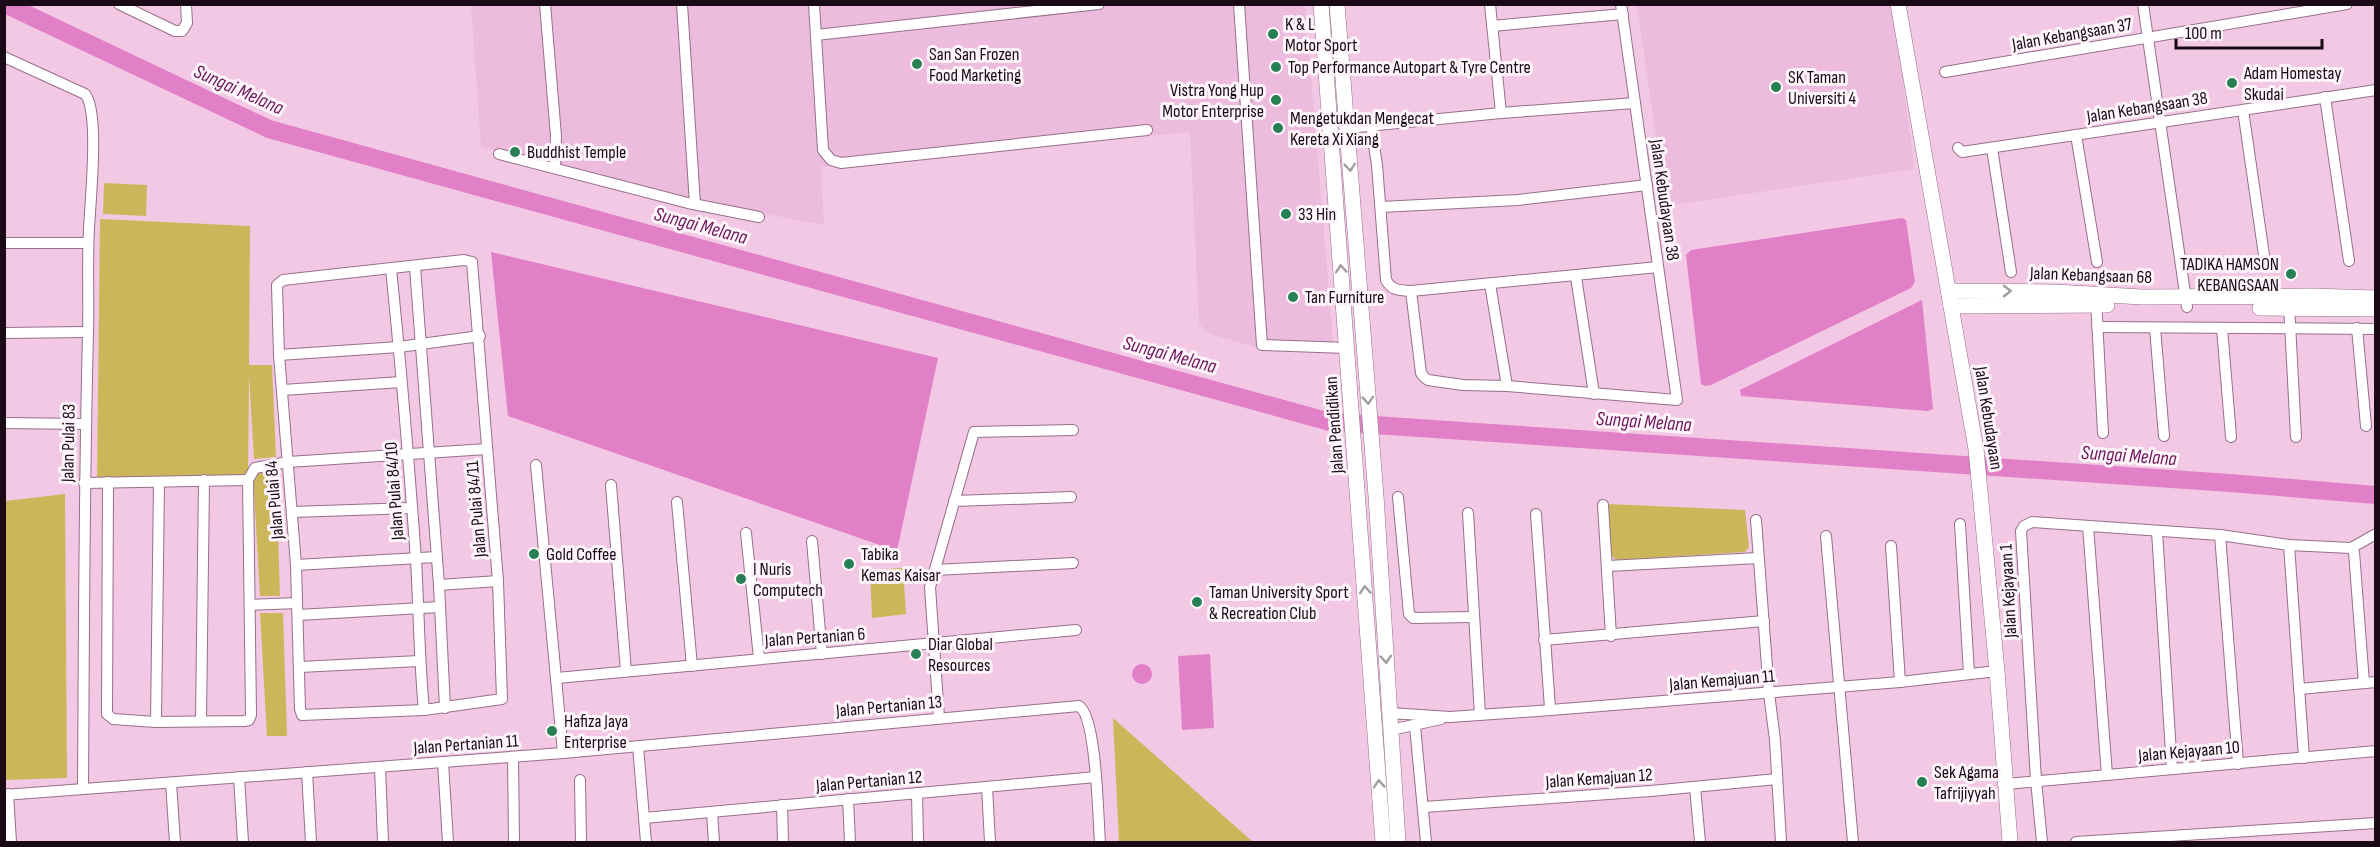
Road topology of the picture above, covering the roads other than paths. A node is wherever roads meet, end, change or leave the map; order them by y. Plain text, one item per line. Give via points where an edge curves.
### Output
1 (119, 4) edge
2 (186, 4) edge
3 (545, 4) edge
4 (682, 4) edge
5 (814, 4) edge
6 (1099, 4) edge
7 (1239, 4) edge
8 (1321, 4) edge
9 (1337, 4) edge
10 (1490, 4) edge
11 (1898, 4) edge
12 (2143, 4) edge
13 (2347, 4) edge
14 (1622, 9) edge
15 (1492, 26) junction
16 (816, 35) junction
17 (2147, 38) junction
18 (4, 57) edge
19 (1945, 72) dead end
20 (2376, 90) edge
21 (2325, 97) junction
22 (1635, 103) junction
23 (2243, 110) junction
24 (1501, 112) junction
25 (2159, 122) junction
26 (1371, 126) junction
27 (1347, 128) junction
28 (1147, 130) dead end
29 (2076, 135) junction
30 (1992, 148) junction
31 (1959, 149) dead end
32 (499, 154) dead end
33 (555, 168) junction
34 (1647, 185) junction
35 (695, 204) junction
36 (1381, 207) junction
37 (759, 217) dead end
38 (4, 243) edge
39 (88, 243) junction
40 (2349, 261) dead end
41 (2097, 262) dead end
42 (2265, 262) dead end
43 (415, 267) junction
44 (1658, 267) junction
45 (391, 270) junction
46 (2011, 272) dead end
47 (1576, 277) junction
48 (1491, 284) junction
49 (1411, 291) junction
50 (1950, 298) junction
51 (2376, 298) edge
52 (2096, 300) junction
53 (2186, 302) junction
54 (2289, 303) junction
55 (2376, 309) edge
56 (2097, 327) junction
57 (2155, 328) junction
58 (2222, 328) junction
59 (2289, 328) junction
60 (2357, 328) junction
61 (2376, 328) edge
62 (88, 332) junction
63 (4, 333) edge
64 (480, 336) junction
65 (422, 343) junction
66 (399, 347) junction
67 (1347, 348) junction
68 (279, 355) junction
69 (401, 382) junction
70 (1507, 386) junction
71 (283, 390) junction
72 (1594, 393) junction
73 (4, 423) edge
74 (84, 424) junction
75 (2366, 426) dead end
76 (1073, 430) dead end
77 (2103, 433) dead end
78 (2163, 436) dead end
79 (2231, 437) dead end
80 (2296, 437) dead end
81 (487, 449) junction
82 (429, 453) junction
83 (408, 454) junction
84 (288, 462) junction
85 (536, 465) dead end
86 (204, 480) junction
87 (248, 480) junction
88 (108, 482) junction
89 (159, 482) junction
90 (84, 483) junction
91 (611, 485) dead end
92 (1071, 497) dead end
93 (1398, 497) dead end
94 (954, 501) junction
95 (677, 502) dead end
96 (1604, 505) dead end
97 (411, 508) junction
98 (292, 512) junction
99 (1468, 513) dead end
100 (1536, 514) dead end
101 (1756, 520) dead end
102 (1960, 524) dead end
103 (2088, 526) junction
104 (2157, 531) junction
105 (746, 533) dead end
106 (2376, 534) edge
107 (2220, 535) junction
108 (1826, 536) dead end
109 (812, 541) dead end
110 (2289, 545) junction
111 (1891, 546) dead end
112 (2351, 548) junction
113 (436, 557) junction
114 (416, 558) junction
115 (1758, 558) junction
116 (1073, 563) dead end
117 (296, 566) junction
118 (1608, 566) junction
119 (935, 570) junction
120 (498, 580) junction
121 (439, 585) junction
122 (297, 603) junction
123 (250, 605) junction
124 (440, 607) junction
125 (419, 609) junction
126 (298, 615) junction
127 (1473, 617) junction
128 (1764, 621) junction
129 (1076, 630) dead end
130 (1611, 636) junction
131 (1545, 640) junction
132 (933, 644) junction
133 (822, 654) junction
134 (759, 658) junction
135 (419, 661) junction
136 (692, 666) junction
137 (300, 667) junction
138 (626, 671) junction
139 (1997, 671) junction
140 (1970, 674) junction
141 (557, 678) junction
142 (1900, 682) junction
143 (2370, 683) edge
144 (1838, 687) junction
145 (2299, 689) junction
146 (1769, 693) junction
147 (445, 708) junction
148 (1550, 708) junction
149 (424, 710) junction
150 (1390, 713) junction
151 (303, 715) joint
152 (1480, 715) junction
153 (1450, 717) junction
154 (939, 718) junction
155 (201, 720) junction
156 (156, 722) junction
157 (1415, 726) junction
158 (1391, 730) junction
159 (638, 746) junction
160 (2376, 751) edge
161 (563, 753) junction
162 (513, 757) junction
163 (2304, 758) junction
164 (443, 762) junction
165 (2238, 764) junction
166 (380, 767) junction
167 (2172, 769) junction
168 (307, 772) junction
169 (2107, 775) junction
170 (239, 777) junction
171 (1096, 777) junction
172 (1777, 779) junction
173 (580, 780) dead end
174 (2036, 780) junction
175 (171, 783) junction
176 (2006, 784) junction
177 (987, 787) junction
178 (1695, 787) junction
179 (84, 789) junction
180 (917, 793) junction
181 (6, 795) edge
182 (848, 800) junction
183 (782, 806) junction
184 (1424, 807) junction
185 (712, 812) junction
186 (644, 818) junction
187 (2376, 823) edge
188 (11, 843) edge
189 (175, 843) edge
190 (243, 843) edge
191 (311, 843) edge
192 (383, 843) edge
193 (448, 843) edge
194 (514, 843) edge
195 (581, 843) edge
196 (646, 843) edge
197 (714, 843) edge
198 (783, 843) edge
199 (850, 843) edge
200 (918, 843) edge
201 (990, 843) edge
202 (1100, 843) edge
203 (1383, 843) edge
204 (1398, 843) edge
205 (1426, 843) edge
206 (1700, 843) edge
207 (1781, 843) edge
208 (1852, 843) edge
209 (2010, 843) edge
210 (2042, 843) edge
211 (2076, 843) edge

1 - 2 street via 175,31 182,31 187,23
3 - 33 street
4 - 35 street
5 - 16 street
6 - 16 street
7 - 67 street via 1262,345
67 -> 8 main road, Jalan Pendidikan
9 - 27 main road, Jalan Pendidikan
10 - 15 street
11 - 50 main road, Jalan Kebudayaan
12 - 17 street
13 - 17 street, Jalan Kebangsaan 37
14 - 15 street
14 - 22 street, Jalan Kebudayaan 38
15 - 24 street
16 - 28 street via 823,150 831,160
17 - 19 street, Jalan Kebangsaan 37
17 - 25 street
18 - 39 street, Jalan Pulai 83 via 89,99 94,126
20 - 21 street, Jalan Kebangsaan 38
21 - 23 street, Jalan Kebangsaan 38
21 - 40 street
22 - 24 street
22 - 34 street, Jalan Kebudayaan 38
23 - 25 street, Jalan Kebangsaan 38
23 - 42 street
24 - 26 street
25 - 29 street, Jalan Kebangsaan 38
25 - 53 street
26 - 27 street
26 - 36 street
27 -> 150 main road, Jalan Pendidikan
29 - 30 street, Jalan Kebangsaan 38
29 - 41 street
30 - 31 street, Jalan Kebangsaan 38 via 1962,152
30 - 46 street
32 - 33 street
33 - 35 street
34 - 36 street via 1518,200
34 - 44 street, Jalan Kebudayaan 38
35 - 37 street
36 - 49 street via 1386,280 1396,290
38 - 39 street
39 - 62 street, Jalan Pulai 83
43 - 45 street
43 - 64 street, Jalan Pulai 84/11 via 472,262
43 - 65 street
44 - 47 street
44 - 72 street, Jalan Kebudayaan 38 via 1677,400
45 - 66 street, Jalan Pulai 84/10
45 - 68 street, Jalan Pulai 84 via 279,282
47 - 48 street
47 - 72 street
48 - 49 street
48 - 70 street
49 - 70 street via 1424,377 1463,385
50 - 52 main road, Jalan Kebangsaan 68 via 2055,292
50 - 139 main road, Jalan Kebudayaan via 1976,449
51 - 54 main road, Jalan Kebangsaan 68 via 2313,296
52 - 53 main road, Jalan Kebangsaan 68
52 - 56 street
53 - 54 main road, Jalan Kebangsaan 68
54 - 55 main road, Jalan Kebangsaan 68
54 - 59 street
56 - 57 street
56 - 77 street
57 - 58 street
57 - 78 street
58 - 59 street
58 - 79 street
59 - 60 street
59 - 80 street
60 - 61 street
60 - 75 street
62 - 63 street
62 - 74 street, Jalan Pulai 83
64 - 65 street
64 - 81 street, Jalan Pulai 84/11
65 - 66 street
65 - 82 street
66 - 68 street
66 - 69 street, Jalan Pulai 84/10
203 -> 67 main road, Jalan Pendidikan
68 - 71 street, Jalan Pulai 84
69 - 71 street
69 - 83 street, Jalan Pulai 84/10
70 - 72 street
71 - 84 street, Jalan Pulai 84
73 - 74 street
74 - 90 street, Jalan Pulai 83
76 - 94 street via 974,432
81 - 82 street
81 - 120 street, Jalan Pulai 84/11
82 - 83 street
82 - 113 street
83 - 84 street
83 - 97 street, Jalan Pulai 84/10
84 - 87 street via 255,468
84 - 98 street, Jalan Pulai 84
85 - 141 street
86 - 87 street
86 - 89 street
86 - 155 street
87 - 123 street
88 - 89 street
88 - 90 street
88 - 156 street via 107,714 113,719
89 - 156 street
90 - 179 street, Jalan Pulai 83
91 - 138 street
92 - 94 street
93 - 127 street via 1409,614 1413,618
94 - 119 street
95 - 136 street
96 - 118 street
97 - 98 street
97 - 114 street, Jalan Pulai 84/10
98 - 117 street, Jalan Pulai 84
99 - 127 street
100 - 131 street
101 - 115 street
102 - 140 street
103 - 104 street, Jalan Kejayaan 1
103 - 169 street
103 - 174 street, Jalan Kejayaan 1 via 2031,522 2021,531
104 - 107 street, Jalan Kejayaan 1
104 - 167 street
105 - 134 street
106 - 112 street
107 - 110 street, Jalan Kejayaan 1
107 - 165 street
108 - 144 street
109 - 133 street
110 - 112 street
110 - 145 street
111 - 142 street
112 - 143 street
113 - 114 street
113 - 121 street
114 - 117 street
114 - 125 street, Jalan Pulai 84/10
115 - 118 street
115 - 128 street
116 - 119 street
117 - 122 street, Jalan Pulai 84
118 - 130 street
119 - 132 street via 930,587
120 - 121 street
120 - 147 street, Jalan Pulai 84/11 via 502,699
121 - 124 street
122 - 123 street
122 - 126 street, Jalan Pulai 84
123 - 155 street via 249,720
124 - 125 street
124 - 147 street
125 - 126 street
125 - 135 street, Jalan Pulai 84/10
126 - 137 street, Jalan Pulai 84
127 - 152 street
128 - 130 street
128 - 146 street
129 - 132 street, Jalan Pertanian 6
130 - 131 street
131 - 148 street
132 - 133 street, Jalan Pertanian 6
132 - 154 street
133 - 134 street, Jalan Pertanian 6
134 - 136 street, Jalan Pertanian 6
135 - 137 street
135 - 149 street, Jalan Pulai 84/10
136 - 138 street, Jalan Pertanian 6
137 - 151 street, Jalan Pulai 84
138 - 141 street, Jalan Pertanian 6
139 - 140 street, Jalan Kemajuan 11
139 - 176 main road, Jalan Kebudayaan
140 - 142 street, Jalan Kemajuan 11
141 - 161 street
142 - 144 street, Jalan Kemajuan 11
143 - 145 street
144 - 146 street, Jalan Kemajuan 11
144 - 208 street
145 - 163 street
146 - 148 street, Jalan Kemajuan 11
146 - 172 street
147 - 149 street, Jalan Pulai 84/11
148 - 152 street, Jalan Kemajuan 11
149 - 151 street, Jalan Pulai 84/11
150 - 153 street, Jalan Kemajuan 11
150 - 158 main road, Jalan Pendidikan
152 - 153 street, Jalan Kemajuan 11
153 - 157 street, Jalan Kemajuan 11
154 - 159 street, Jalan Pertanian 13
154 - 171 street, Jalan Pertanian 13 via 1079,706 1090,724
155 - 156 street
157 - 158 street, Jalan Kemajuan 11
157 - 184 street
158 - 204 main road, Jalan Pendidikan
159 - 161 street, Jalan Pertanian 13
159 - 186 street
160 - 163 street, Jalan Kejayaan 10
161 - 162 street, Jalan Pertanian 11
162 - 164 street, Jalan Pertanian 11
162 - 194 street
163 - 165 street, Jalan Kejayaan 10
164 - 166 street, Jalan Pertanian 11
164 - 193 street
165 - 167 street, Jalan Kejayaan 10
166 - 168 street, Jalan Pertanian 11
166 - 192 street
167 - 169 street, Jalan Kejayaan 10
168 - 170 street, Jalan Pertanian 11
168 - 191 street
169 - 174 street, Jalan Kejayaan 10
170 - 175 street, Jalan Pertanian 11
170 - 190 street
171 - 177 street, Jalan Pertanian 12
171 - 202 street, Jalan Pertanian 13
172 - 178 street, Jalan Kemajuan 12
172 - 207 street
173 - 195 street
174 - 176 street, Jalan Kejayaan 10
174 - 210 street
175 - 179 street, Jalan Pertanian 11
175 - 189 street
176 - 209 main road, Jalan Kebudayaan
177 - 180 street, Jalan Pertanian 12
177 - 201 street
178 - 184 street, Jalan Kemajuan 12
178 - 206 street
179 - 181 street, Jalan Pertanian 11
180 - 182 street, Jalan Pertanian 12
180 - 200 street
181 - 188 street
182 - 183 street, Jalan Pertanian 12
182 - 199 street
183 - 185 street, Jalan Pertanian 12
183 - 198 street
184 - 205 street
185 - 186 street, Jalan Pertanian 12
185 - 197 street
186 - 196 street
187 - 211 street

